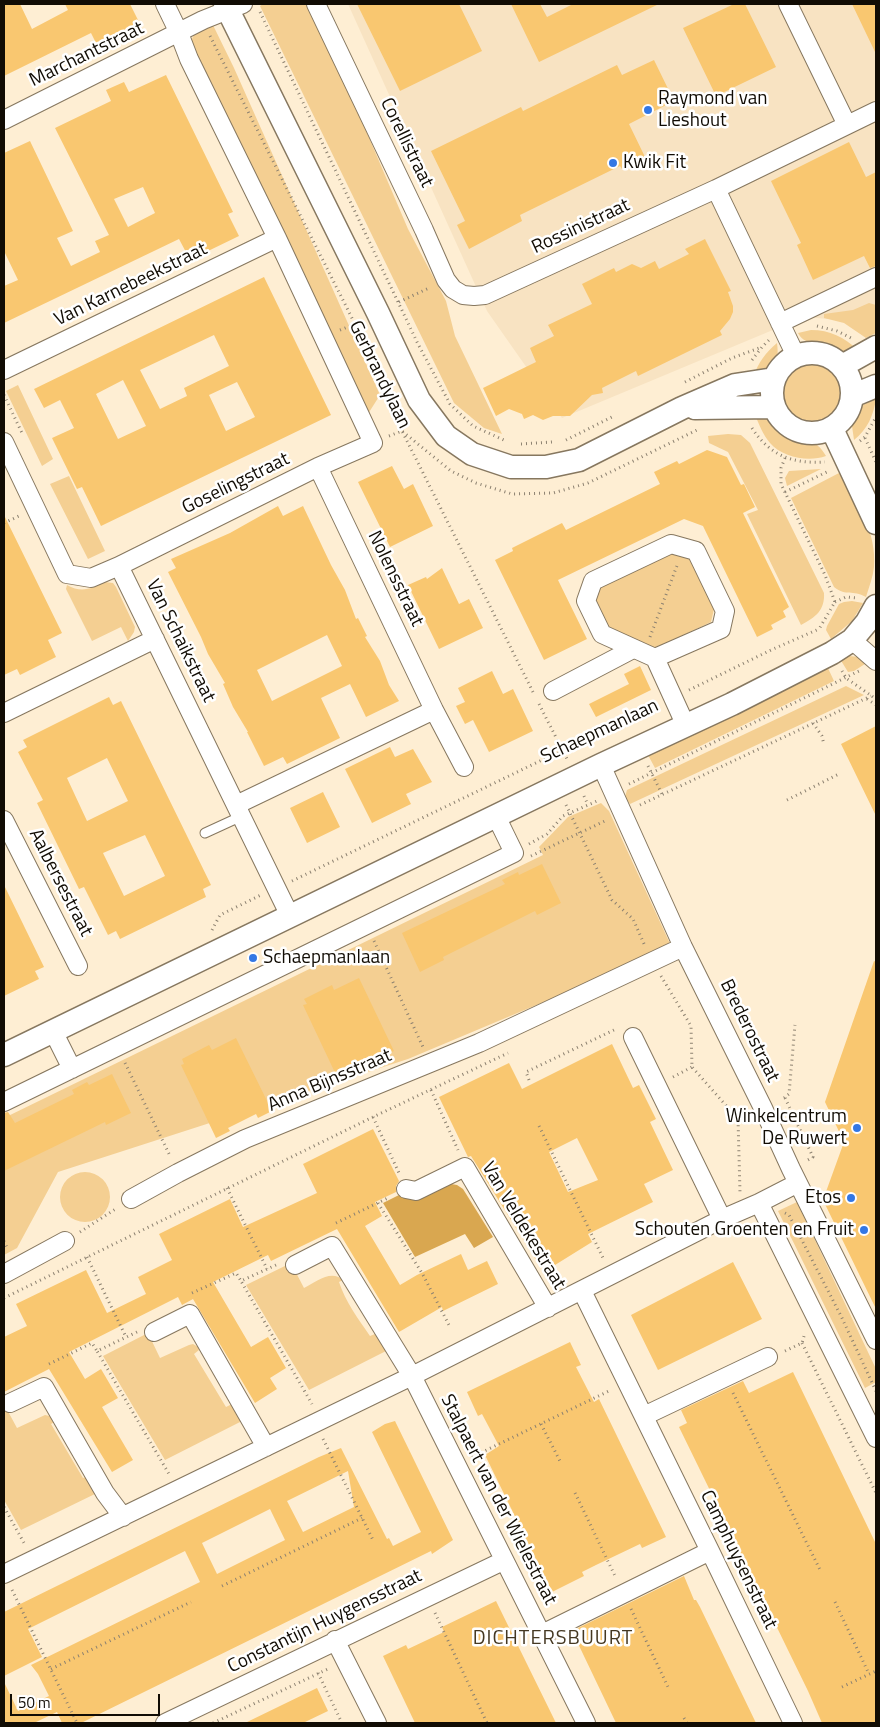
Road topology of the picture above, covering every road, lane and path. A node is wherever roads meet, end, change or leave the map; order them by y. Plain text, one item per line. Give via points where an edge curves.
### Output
1 (165, 4) edge
2 (316, 4) edge
3 (788, 4) edge
4 (232, 6) edge
5 (202, 20) junction
6 (179, 33) junction
7 (876, 111) edge
8 (4, 120) edge
9 (848, 125) junction
10 (716, 189) junction
11 (277, 238) junction
12 (876, 277) edge
13 (463, 294) joint
14 (782, 327) junction
15 (871, 350) edge
16 (796, 356) junction
17 (732, 358) dead end
18 (842, 366) junction
19 (4, 370) edge
20 (774, 379) junction
21 (876, 386) edge
22 (852, 396) junction
23 (774, 407) junction
24 (682, 408) junction
25 (706, 426) dead end
26 (745, 426) dead end
27 (832, 429) junction
28 (752, 430) dead end
29 (402, 431) junction
30 (865, 437) dead end
31 (4, 442) edge
32 (373, 443) joint
33 (785, 458) dead end
34 (876, 462) edge
35 (318, 467) junction
36 (876, 523) edge
37 (683, 547) junction
38 (119, 566) junction
39 (873, 620) edge
40 (155, 639) junction
41 (852, 640) junction
42 (644, 654) junction
43 (876, 661) edge
44 (553, 691) dead end
45 (673, 698) junction
46 (866, 699) dead end
47 (876, 699) edge
48 (876, 705) edge
49 (434, 710) junction
50 (4, 713) edge
51 (813, 723) dead end
52 (686, 726) junction
53 (824, 745) dead end
54 (562, 751) junction
55 (601, 766) junction
56 (464, 767) dead end
57 (839, 774) dead end
58 (613, 792) junction
59 (788, 800) dead end
60 (588, 805) dead end
61 (239, 811) junction
62 (496, 816) junction
63 (4, 820) edge
64 (205, 833) dead end
65 (579, 833) dead end
66 (514, 853) junction
67 (277, 889) junction
68 (220, 914) dead end
69 (290, 916) junction
70 (367, 925) junction
71 (683, 947) junction
72 (652, 961) junction
73 (78, 966) dead end
74 (795, 1024) dead end
75 (53, 1031) junction
76 (632, 1037) joint
77 (117, 1047) junction
78 (508, 1053) dead end
79 (4, 1055) edge
80 (430, 1062) junction
81 (72, 1069) junction
82 (529, 1080) dead end
83 (443, 1084) junction
84 (431, 1090) junction
85 (4, 1102) edge
86 (763, 1108) junction
87 (373, 1117) junction
88 (738, 1119) junction
89 (539, 1126) dead end
90 (465, 1167) junction
91 (178, 1173) junction
92 (798, 1183) junction
93 (227, 1188) junction
94 (406, 1189) junction
95 (131, 1199) joint
96 (378, 1203) junction
97 (753, 1205) junction
98 (722, 1219) junction
99 (336, 1223) dead end
100 (65, 1241) joint
101 (87, 1257) junction
102 (295, 1265) joint
103 (267, 1270) junction
104 (4, 1274) edge
105 (612, 1276) junction
106 (241, 1281) junction
107 (582, 1291) junction
108 (192, 1293) dead end
109 (4, 1298) edge
110 (548, 1308) junction
111 (449, 1325) dead end
112 (819, 1326) junction
113 (154, 1332) joint
114 (126, 1337) junction
115 (876, 1340) edge
116 (802, 1343) junction
117 (97, 1351) junction
118 (768, 1357) joint
119 (49, 1364) dead end
120 (412, 1376) junction
121 (725, 1377) junction
122 (627, 1382) junction
123 (10, 1403) dead end
124 (870, 1409) edge
125 (644, 1416) junction
126 (318, 1421) junction
127 (541, 1424) junction
128 (876, 1438) edge
129 (266, 1447) junction
130 (561, 1463) dead end
131 (456, 1465) junction
132 (178, 1490) junction
133 (876, 1493) edge
134 (575, 1494) dead end
135 (4, 1507) edge
136 (123, 1517) junction
137 (362, 1518) junction
138 (373, 1540) dead end
139 (710, 1551) junction
140 (33, 1560) junction
141 (503, 1561) junction
142 (821, 1572) dead end
143 (4, 1574) edge
144 (222, 1586) dead end
145 (623, 1594) junction
146 (427, 1597) junction
147 (190, 1602) dead end
148 (835, 1602) dead end
149 (542, 1634) junction
150 (335, 1640) junction
151 (345, 1660) junction
152 (51, 1669) junction
153 (876, 1671) edge
154 (318, 1673) junction
155 (869, 1674) junction
156 (668, 1687) dead end
157 (842, 1687) dead end
158 (684, 1718) dead end
159 (78, 1723) edge
160 (165, 1723) edge
161 (213, 1723) edge
162 (342, 1723) edge
163 (376, 1723) edge
164 (487, 1723) edge
165 (586, 1723) edge
166 (687, 1723) edge
167 (793, 1723) edge

1 - 6 street, Gerbrandylaan
2 - 13 street, Corellistraat via 446,280
3 - 9 street
4 - 5 street, Marchantstraat
4 - 24 street, Gerbrandylaan via 419,400 446,436 472,454 511,467 546,467 579,460
5 - 6 street, Marchantstraat
5 - 29 path, Gerbrandylaan via 355,324
6 - 8 street, Marchantstraat
6 - 11 street, Gerbrandylaan
7 - 9 street, Rossinistraat
9 - 10 street, Rossinistraat
10 - 13 street, Rossinistraat via 485,294
10 - 14 street
11 - 19 street, Van Karnebeekstraat
11 - 32 street, Gerbrandylaan
12 - 14 street
14 - 15 path via 820,326 837,331
14 - 16 street
14 - 17 path via 762,347
15 - 18 street
16 - 18 street via 820,354
16 - 20 street
18 - 22 street via 852,386
20 - 23 street
20 - 24 street, Gerbrandylaan via 735,385
21 - 22 street
22 - 27 street via 846,415
23 - 24 street, Gerbrandylaan
23 - 27 street via 780,417 798,431 821,433
25 - 29 path, Gerbrandylaan via 588,483 553,493 512,494 451,471
26 - 28 path
27 - 36 street
29 - 54 path
30 - 34 path
31 - 38 street via 67,574 91,578
32 - 35 street, Goselingstraat
33 - 45 path, Schaepmanlaan via 781,484 826,575 835,602 819,629
35 - 38 street, Goselingstraat
35 - 49 street, Nolensstraat
37 - 42 path
37 - 42 street via 696,551 726,611 721,629
37 - 42 street via 671,544 593,581 586,601 602,634
38 - 40 street, Van Schaikstraat
39 - 41 street, Schaepmanlaan
40 - 50 street
40 - 61 street, Van Schaikstraat
41 - 43 street
41 - 52 street, Schaepmanlaan via 816,662
42 - 44 street
42 - 45 street
45 - 52 street
45 - 54 path, Schaepmanlaan
46 - 48 path
47 - 58 path via 846,678
49 - 56 street, Nolensstraat
49 - 61 street
51 - 53 path
52 - 55 street, Schaepmanlaan
54 - 67 path, Schaepmanlaan
55 - 58 street, Brederostraat
55 - 62 street, Schaepmanlaan
57 - 59 path
58 - 71 street, Brederostraat
60 - 66 path via 563,816 547,834
61 - 64 lane
61 - 67 street, Van Schaikstraat
62 - 66 street
62 - 69 street, Schaepmanlaan
63 - 73 street, Aalbersestraat
65 - 72 path via 612,900 633,919
66 - 70 street
67 - 68 path, Schaepmanlaan
67 - 69 street, Van Schaikstraat
69 - 75 street, Schaepmanlaan
70 - 77 street
70 - 80 path
71 - 72 street, Anna Bijnsstraat
71 - 86 street, Brederostraat
72 - 80 street, Anna Bijnsstraat
72 - 88 path via 691,1026 692,1067
74 - 86 path via 789,1094
75 - 79 street, Schaepmanlaan
75 - 81 street
76 - 82 path via 629,1028 619,1027 526,1072
76 - 98 street
77 - 81 street
77 - 91 path
78 - 83 path
80 - 83 path
80 - 91 street, Anna Bijnsstraat via 245,1140
81 - 85 street
83 - 84 path
84 - 87 path
84 - 90 path
86 - 88 path
86 - 92 street, Brederostraat
87 - 93 path
87 - 94 path
88 - 97 path via 740,1193
89 - 105 path
90 - 94 street, Van Veldekestraat via 416,1191
90 - 110 street, Van Veldekestraat
91 - 95 street, Anna Bijnsstraat
92 - 97 street, Van Veldekestraat
92 - 115 street, Brederostraat
93 - 101 path
93 - 103 path
94 - 96 path
95 - 100 path
96 - 99 path
96 - 111 path via 422,1272
97 - 98 street, Van Veldekestraat
97 - 112 street
98 - 105 street, Van Veldekestraat
100 - 104 street
101 - 109 path
101 - 114 path
102 - 103 path via 287,1260
102 - 120 street via 332,1246
103 - 106 path
105 - 107 street, Van Veldekestraat
106 - 108 path via 236,1273
106 - 126 path
107 - 110 street, Van Veldekestraat
107 - 122 street, Camphuysenstraat
110 - 120 street, Van Veldekestraat
112 - 116 path via 805,1333
112 - 124 street
113 - 114 path via 143,1329
113 - 129 street via 190,1314
114 - 117 path
116 - 118 path
116 - 133 path
117 - 119 path via 92,1343
117 - 132 path
118 - 121 street
120 - 126 street, Van Veldekestraat
120 - 131 street, Stalpaert van der Wielestraat
121 - 125 street
121 - 142 path
122 - 125 street, Camphuysenstraat
122 - 127 path
123 - 136 street via 44,1387
124 - 128 street
125 - 139 street, Camphuysenstraat
126 - 129 street, Van Veldekestraat
126 - 137 path
127 - 130 path
127 - 131 path
129 - 132 street, Van Veldekestraat
131 - 141 street, Stalpaert van der Wielestraat
132 - 136 street, Van Veldekestraat
134 - 145 path
135 - 140 path
136 - 140 street, Van Veldekestraat
137 - 138 path
137 - 144 path
139 - 145 street
139 - 167 street, Camphuysenstraat
140 - 143 street, Van Veldekestraat
141 - 146 street, Constantijn Huygensstraat
141 - 149 street, Stalpaert van der Wielestraat
143 - 152 path
145 - 149 street
145 - 156 path
146 - 150 street, Constantijn Huygensstraat
146 - 164 path
147 - 152 path
148 - 155 path
149 - 165 street, Stalpaert van der Wielestraat
150 - 151 street
150 - 160 street, Constantijn Huygensstraat
151 - 154 path
151 - 163 street
152 - 159 path
153 - 155 path
154 - 161 path
154 - 162 path
155 - 157 path
158 - 166 path

